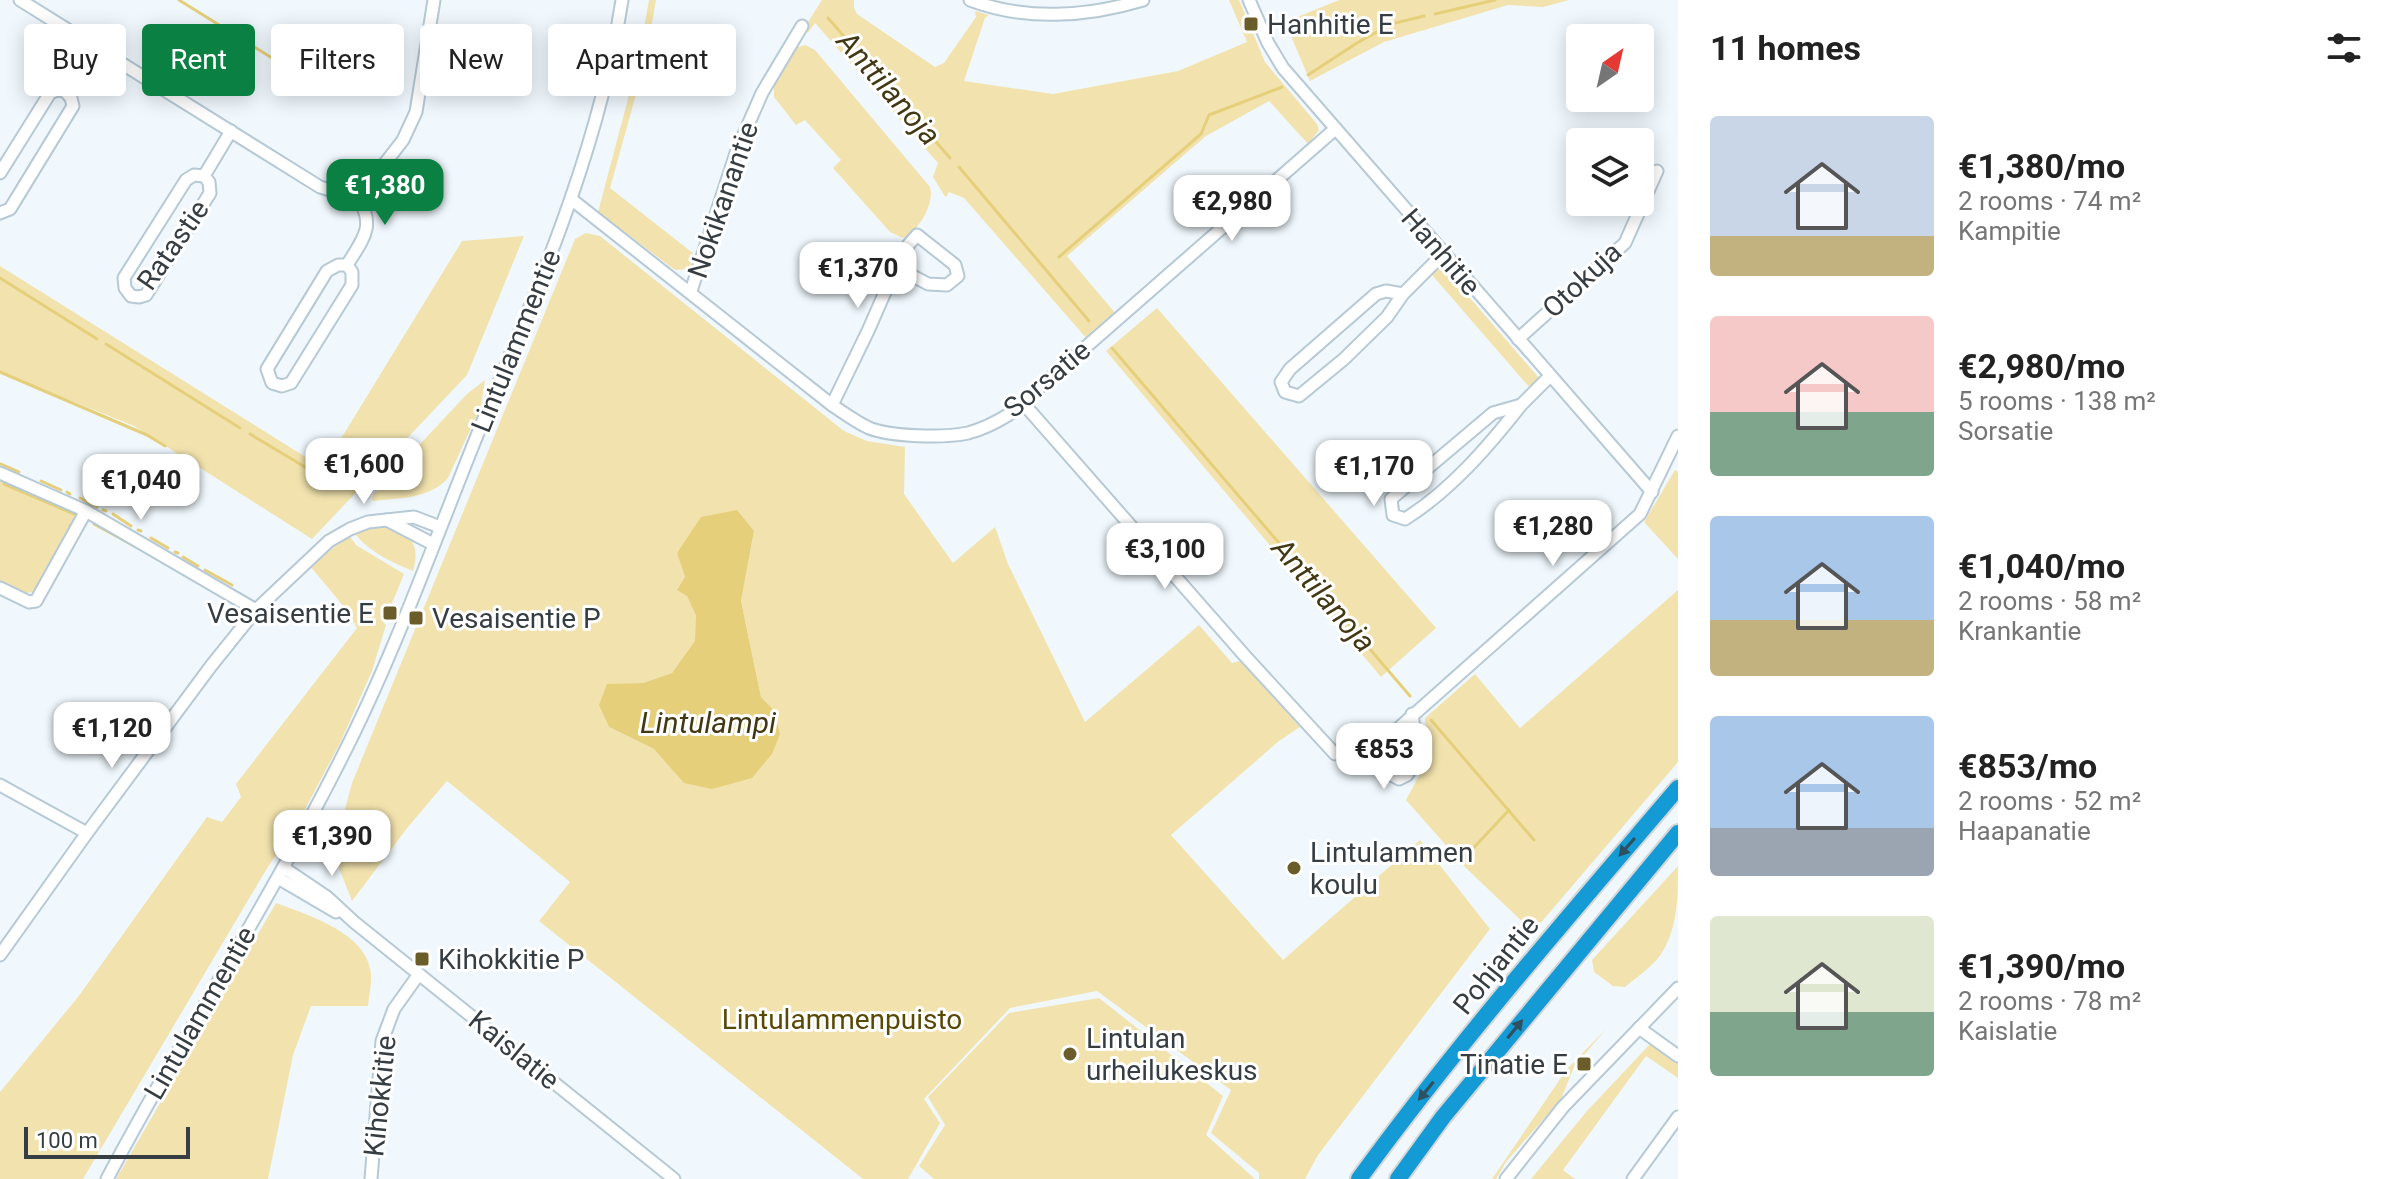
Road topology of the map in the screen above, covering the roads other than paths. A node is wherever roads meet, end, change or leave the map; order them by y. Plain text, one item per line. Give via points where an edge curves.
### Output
1 (20, 0) edge
2 (434, 0) edge
3 (622, 0) edge
4 (970, 0) edge
5 (1143, 0) edge
6 (1249, 0) edge
7 (58, 24) edge
8 (802, 26) dead end
9 (126, 66) edge
10 (48, 96) edge
11 (69, 96) edge
12 (1334, 130) junction
13 (231, 131) junction
14 (1657, 171) dead end
15 (0, 173) edge
16 (204, 176) junction
17 (358, 198) junction
18 (571, 199) junction
19 (0, 213) edge
20 (1443, 254) junction
21 (347, 265) junction
22 (896, 267) junction
23 (691, 291) junction
24 (1403, 294) junction
25 (1518, 339) junction
26 (1550, 376) junction
27 (1023, 403) junction
28 (832, 405) junction
29 (1521, 405) junction
30 (1678, 436) edge
31 (0, 473) edge
32 (1652, 492) junction
33 (86, 511) junction
34 (387, 520) junction
35 (440, 527) junction
36 (433, 544) junction
37 (0, 588) edge
38 (256, 610) junction
39 (1412, 714) junction
40 (1335, 754) dead end
41 (0, 785) edge
42 (1678, 788) edge
43 (87, 833) junction
44 (1678, 833) edge
45 (281, 873) junction
46 (0, 955) edge
47 (419, 974) junction
48 (1678, 988) edge
49 (1639, 1028) junction
50 (1678, 1056) edge
51 (1678, 1117) edge
52 (1637, 1178) edge
53 (107, 1179) edge
54 (371, 1179) edge
55 (674, 1179) edge
56 (1359, 1179) edge
57 (1398, 1179) edge
58 (1506, 1179) edge

1 - 7 street
2 - 17 street via 416,112 403,140
3 - 18 street, Lintulammentie via 600,112
4 - 5 street via 1056,15
6 - 12 street, Hanhitie via 1283,68
8 - 23 street, Nokikanantie via 762,93 737,150
9 - 13 street
10 - 15 street
11 - 19 street via 73,106 10,209
12 - 20 street, Hanhitie
12 - 27 street, Sorsatie
13 - 16 street, Ratastie
13 - 17 street via 320,187
14 - 25 street, Otokuja via 1625,243
16 - 16 street, Ratastie via 210,193 146,295 131,296 124,278 186,180
17 - 21 street via 368,224
18 - 23 street, Sorsatie
18 - 35 street, Lintulammentie
20 - 24 street
20 - 25 street, Hanhitie
21 - 21 street via 352,285 291,383 272,383 267,369 327,271
22 - 22 street via 928,284 947,285 958,276 955,265 917,235
22 - 28 street
23 - 28 street, Sorsatie
24 - 24 street via 1344,359 1299,396 1285,392 1281,382 1290,369 1376,294
25 - 26 street, Hanhitie
26 - 29 street
26 - 32 street, Hanhitie
27 - 28 street, Sorsatie via 995,423 956,435 873,429
27 - 40 street
29 - 29 street via 1493,413 1391,499 1393,515 1405,519 1418,511 1484,452
30 - 32 street
31 - 33 street
32 - 39 street via 1631,524
33 - 37 street via 36,601
33 - 38 street
34 - 35 street via 414,517
34 - 36 street
34 - 38 street via 368,522 329,541
35 - 36 street, Lintulammentie
36 - 45 street, Lintulammentie via 349,742
38 - 43 street
39 - 39 street via 1375,749 1386,773 1399,779 1418,757
41 - 43 street
42 -> 56 highway, Pohjantie
43 - 46 street
57 -> 44 highway, Pohjantie via 1443,1117
45 - 47 street, Kaislatie
45 - 53 street, Lintulammentie
47 - 54 street, Kihokkitie via 394,1009 382,1041
47 - 55 street, Kaislatie
48 - 49 street
49 - 50 street
49 - 58 street via 1563,1107
51 - 52 street

